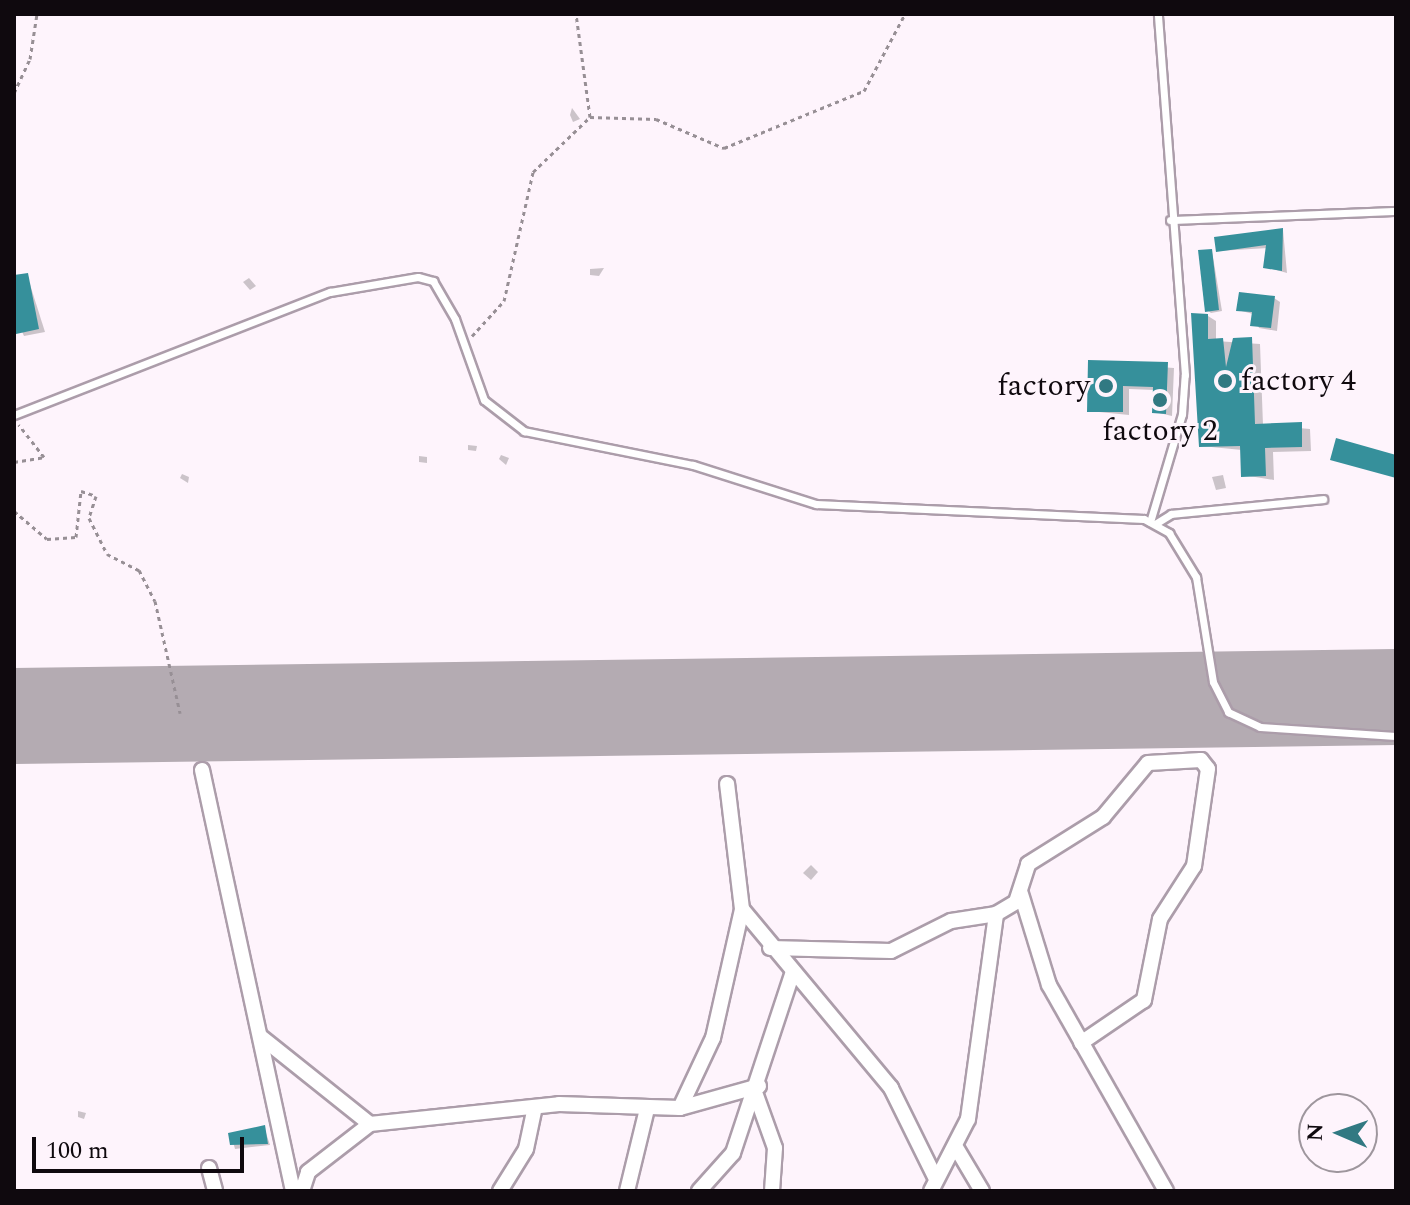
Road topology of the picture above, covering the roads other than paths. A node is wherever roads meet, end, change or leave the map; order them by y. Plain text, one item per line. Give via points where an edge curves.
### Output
1 (1158, 14) edge
2 (1396, 211) edge
3 (1170, 220) junction
4 (14, 417) edge
5 (1323, 499) dead end
6 (1152, 523) junction
7 (1396, 736) edge
8 (202, 770) dead end
9 (727, 784) dead end
10 (1021, 894) junction
11 (742, 909) junction
12 (996, 914) junction
13 (770, 948) junction
14 (793, 972) junction
15 (261, 1037) junction
16 (1081, 1043) junction
17 (757, 1091) junction
18 (680, 1108) junction
19 (647, 1109) junction
20 (534, 1110) junction
21 (370, 1124) junction
22 (957, 1149) junction
23 (209, 1168) dead end
24 (933, 1184) edge
25 (215, 1191) edge
26 (293, 1191) edge
27 (302, 1191) edge
28 (500, 1191) edge
29 (627, 1191) edge
30 (699, 1191) edge
31 (772, 1191) edge
32 (982, 1191) edge
33 (1166, 1191) edge

1 - 3 lane
2 - 3 lane via 1235,212
3 - 6 lane via 1182,414
4 - 6 lane via 382,278 433,281 484,400 500,418 563,441 693,465 816,504 1113,514
5 - 6 lane via 1171,514
6 - 7 lane via 1196,577 1213,682 1228,712 1260,727
8 - 15 street
9 - 11 street
10 - 12 street
10 - 16 street via 1049,985
10 - 16 street via 1028,864 1103,817 1148,763 1201,760 1208,769 1194,866 1160,919 1144,1000
11 - 13 street
11 - 18 street via 713,1038
12 - 13 street via 951,921 891,951
12 - 22 street via 982,1054
13 - 14 street
14 - 17 street
14 - 24 street via 891,1088
15 - 21 street
15 - 26 street
16 - 33 street
17 - 18 street
17 - 30 street via 733,1153
17 - 31 street via 775,1148
18 - 19 street
19 - 20 street via 559,1104
19 - 29 street
20 - 21 street
20 - 28 street via 526,1149
21 - 27 street via 308,1172
22 - 24 street
22 - 32 street
23 - 25 street

